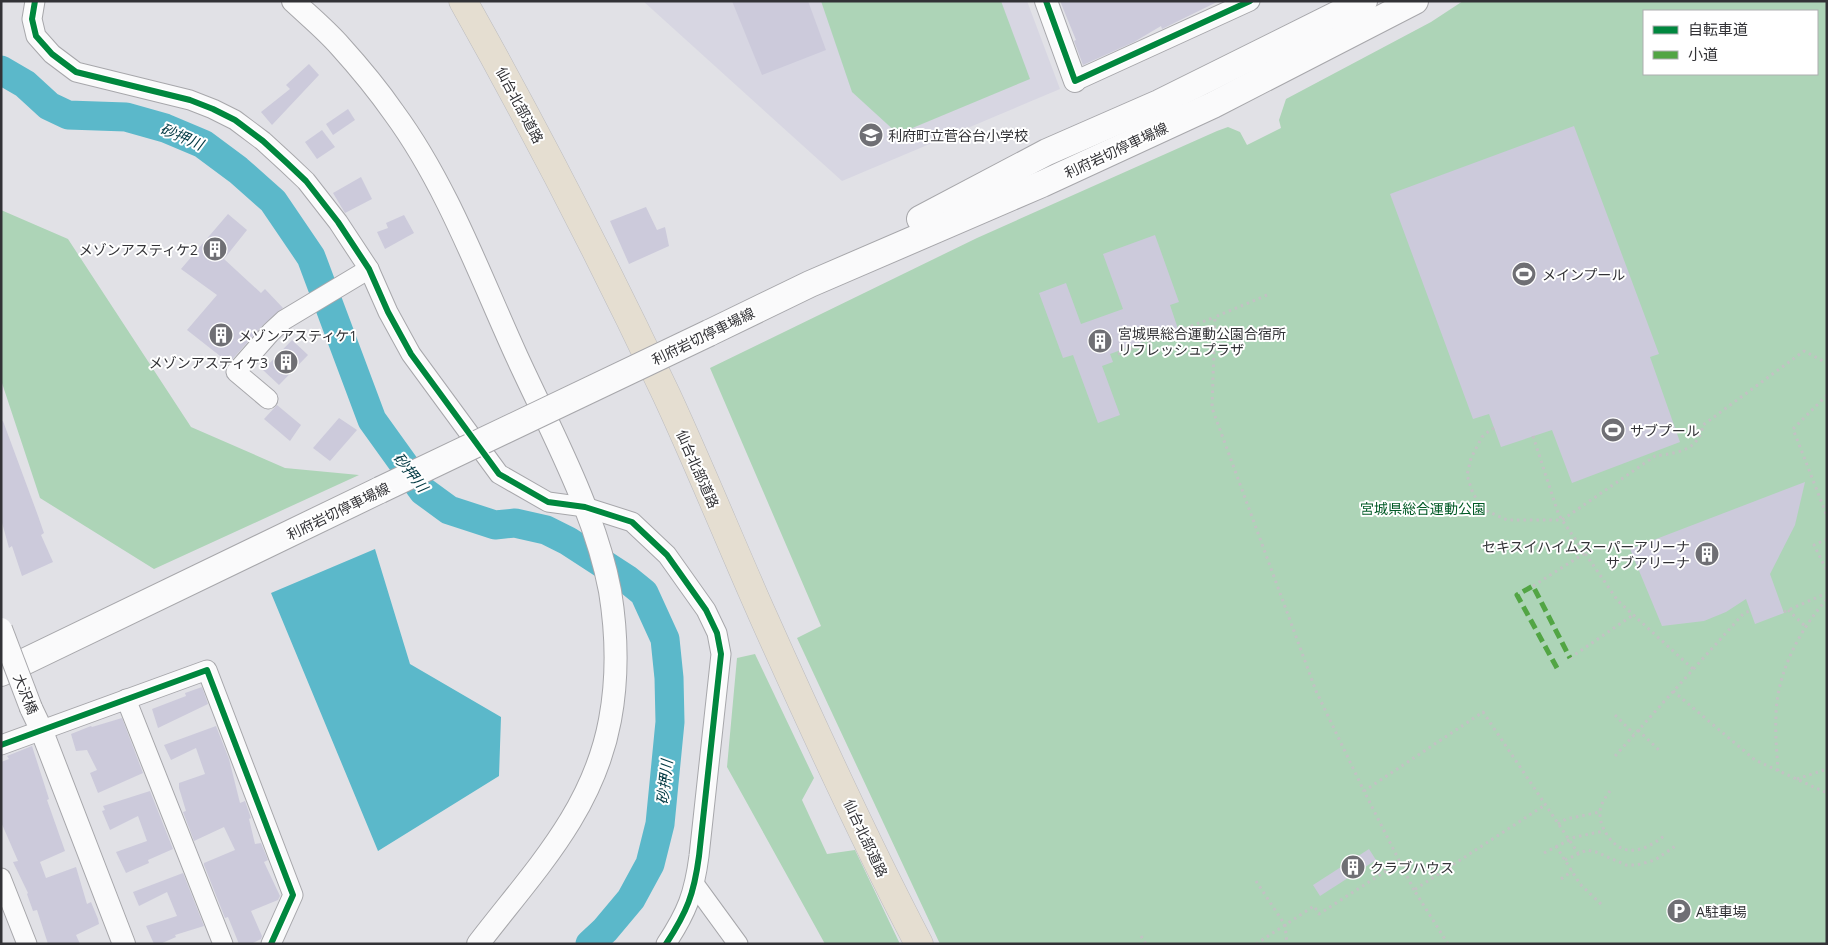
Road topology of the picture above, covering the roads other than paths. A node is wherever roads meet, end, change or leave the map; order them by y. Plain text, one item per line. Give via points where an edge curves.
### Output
1 (35, 1) edge
2 (294, 1) edge
3 (463, 1) edge
4 (1046, 1) edge
5 (1250, 1) edge
6 (1364, 1) edge
7 (1416, 1) edge
8 (1075, 81) joint
9 (368, 269) junction
10 (810, 284) junction
11 (268, 399) dead end
12 (588, 516) junction
13 (1, 629) edge
14 (1, 673) edge
15 (126, 699) junction
16 (41, 730) junction
17 (1, 745) edge
18 (1, 878) edge
19 (695, 885) junction
20 (27, 944) edge
21 (124, 944) edge
22 (223, 944) edge
23 (271, 944) edge
24 (478, 944) edge
25 (666, 944) edge
26 (738, 944) edge
27 (918, 944) edge

1 - 9 street via 32,20 36,36 52,54 76,72 190,100 235,120 262,141 306,181 338,222
2 - 12 street via 339,45 394,113 435,176
3 - 27 highway, 仙台北部道路 via 516,95 666,396 763,616 880,870
4 - 8 street
5 - 8 street
6 - 10 main road, 利府岩切停車場線 via 1159,103 1047,152 861,250
7 - 10 main road, 利府岩切停車場線 via 1213,105 1042,184
9 - 11 street via 284,320 236,372
9 - 12 street via 410,354 500,474 548,502
10 - 14 main road, 利府岩切停車場線, bridge
12 - 19 street via 632,522 667,554 706,610 717,633 721,654
12 - 24 street via 610,590 616,642 614,697 607,732 594,777 580,807
13 - 16 street, 大沢橋, bridge
15 - 16 street
15 - 22 street
15 - 23 street via 207,670 293,895
16 - 17 street
16 - 21 street, 大沢橋
18 - 20 street
19 - 25 street via 682,920
19 - 26 street

